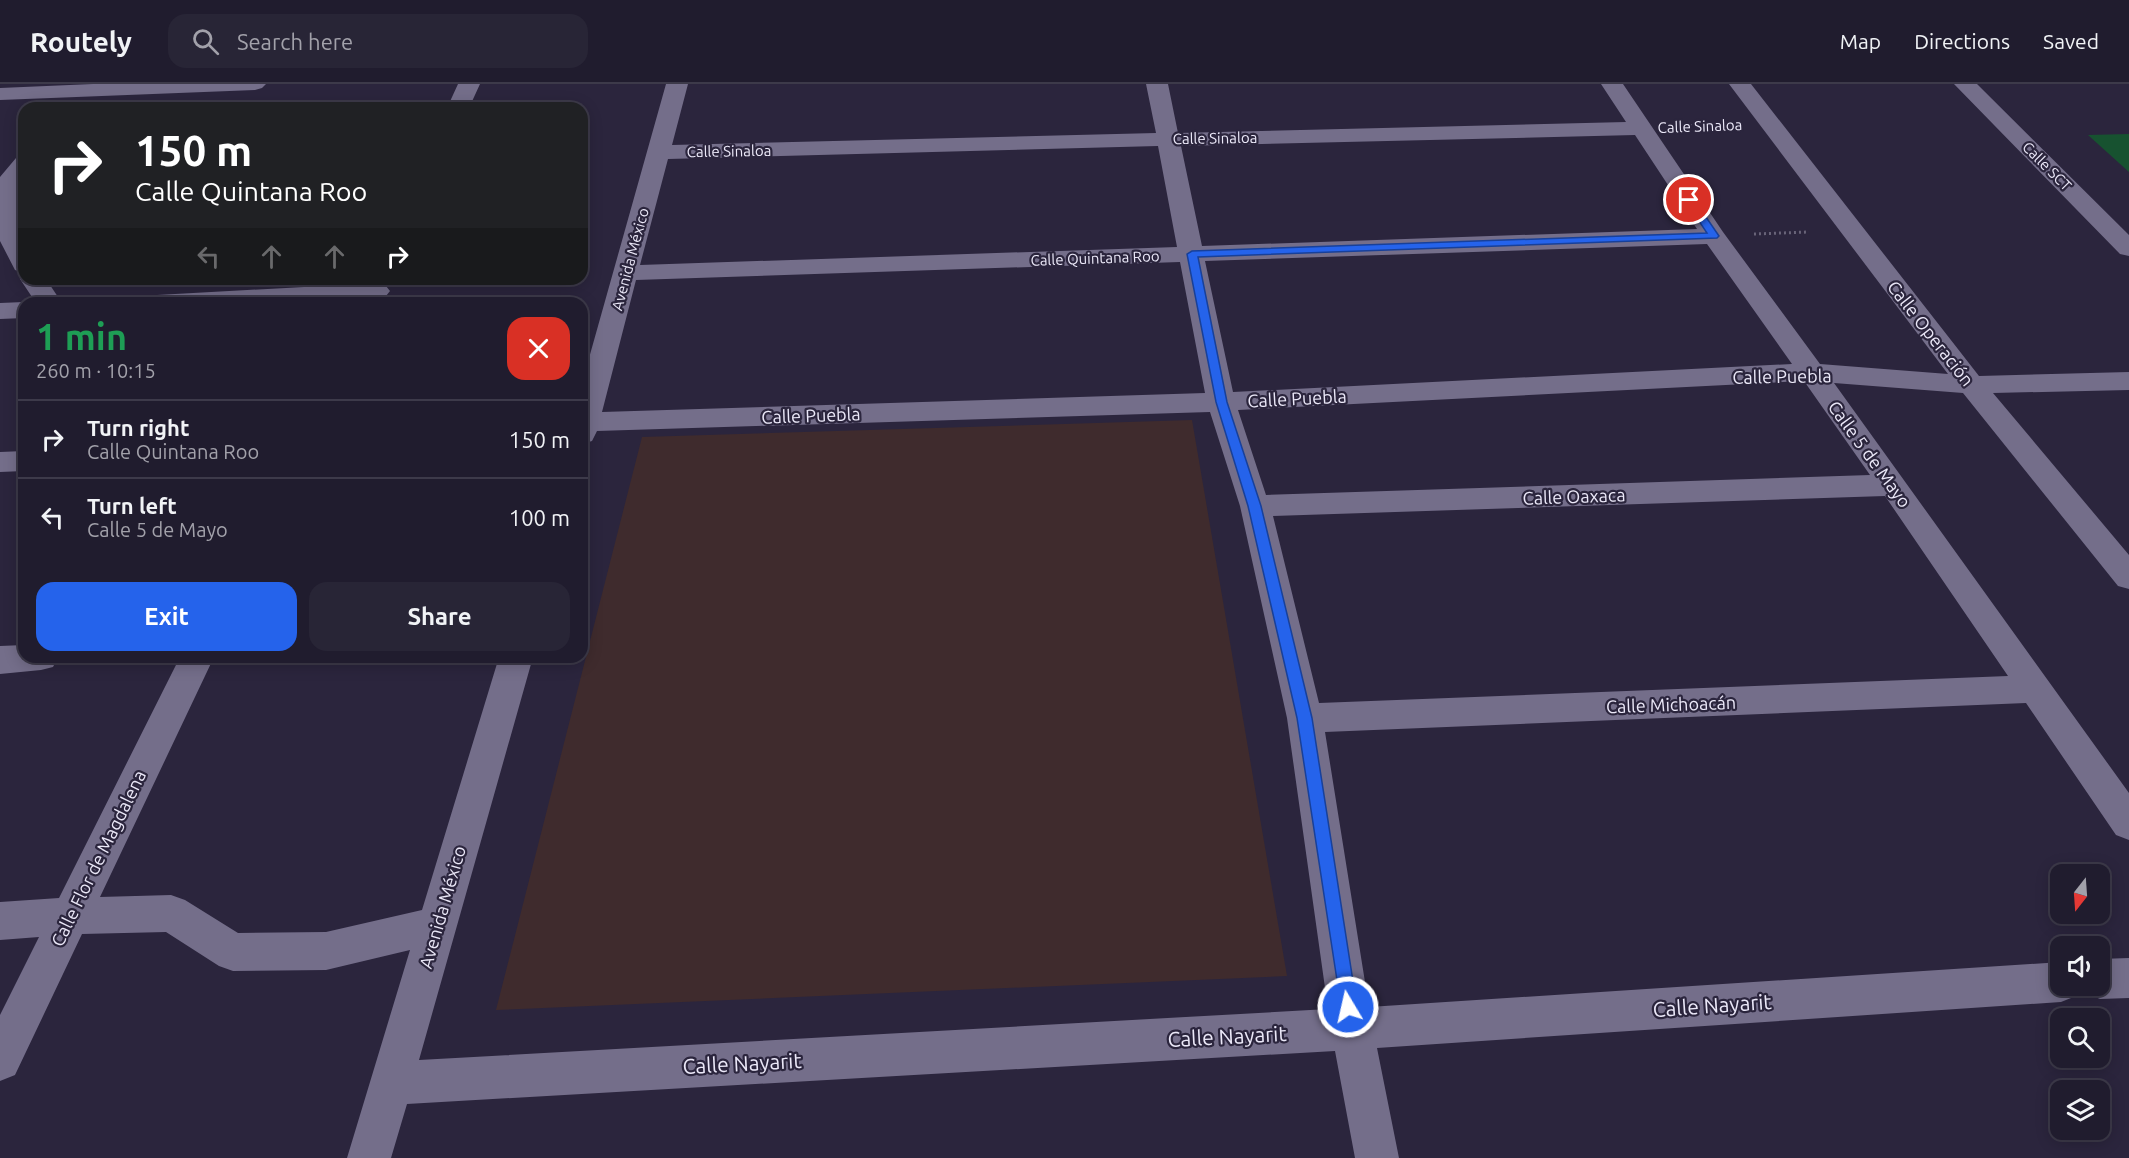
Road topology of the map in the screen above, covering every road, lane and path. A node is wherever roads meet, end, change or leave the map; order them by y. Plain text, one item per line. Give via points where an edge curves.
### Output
1 (255, 84) edge
2 (469, 84) edge
3 (677, 84) edge
4 (1157, 84) edge
5 (1612, 84) edge
6 (1740, 84) edge
7 (1965, 84) edge
8 (0, 94) edge
9 (77, 100) edge
10 (461, 102) edge
11 (1770, 123) junction
12 (1641, 128) junction
13 (1167, 140) junction
14 (660, 152) junction
15 (18, 173) edge
16 (9, 187) edge
17 (1851, 230) junction
18 (1714, 236) junction
19 (2129, 249) edge
20 (18, 253) edge
21 (1192, 254) junction
22 (627, 273) junction
23 (376, 291) edge
24 (266, 297) edge
25 (18, 310) edge
26 (0, 311) edge
27 (1812, 372) junction
28 (2129, 381) edge
29 (1971, 385) junction
30 (1221, 402) junction
31 (588, 414) edge
32 (588, 428) edge
33 (18, 461) edge
34 (0, 462) edge
35 (1893, 485) junction
36 (1255, 506) junction
37 (2129, 577) edge
38 (18, 659) edge
39 (0, 660) edge
40 (194, 663) edge
41 (514, 663) edge
42 (2037, 689) junction
43 (1305, 718) junction
44 (2129, 823) edge
45 (69, 916) junction
46 (0, 921) edge
47 (436, 924) junction
48 (2129, 978) edge
49 (2110, 979) edge
50 (2050, 983) edge
51 (1352, 1029) junction
52 (0, 1060) edge
53 (392, 1083) junction
54 (369, 1158) edge
55 (1377, 1158) edge

1 - 9 street
2 - 10 street
3 - 14 street, Avenida México
4 - 13 street
5 - 12 street, Calle 5 de Mayo
6 - 11 street, Calle Operación
7 - 19 street, Calle SCT
8 - 9 street
11 - 12 path, Calle Sinaloa
11 - 17 street, Calle Operación
12 - 13 street, Calle Sinaloa
12 - 18 street, Calle 5 de Mayo
13 - 14 street, Calle Sinaloa
13 - 21 street
14 - 22 street, Avenida México
15 - 16 street
16 - 20 street via 6,228
17 - 18 path
17 - 29 street, Calle Operación
18 - 21 street, Calle Quintana Roo
18 - 27 street, Calle 5 de Mayo
21 - 22 street, Calle Quintana Roo
21 - 30 street
22 - 31 street, Avenida México
23 - 24 street
25 - 26 street
27 - 29 street, Calle Puebla
27 - 30 street, Calle Puebla
27 - 35 street, Calle 5 de Mayo
28 - 29 street, Calle Puebla
29 - 37 street, Calle Operación
30 - 32 street, Calle Puebla
30 - 36 street
33 - 34 street
35 - 36 street, Calle Oaxaca
35 - 42 street, Calle 5 de Mayo
36 - 43 street
38 - 39 street
40 - 45 street, Calle Flor de Magdalena
41 - 47 street, Avenida México
42 - 43 street, Calle Michoacán
42 - 44 street, Calle 5 de Mayo
43 - 51 street
45 - 46 street
45 - 47 street via 171,913 233,952 326,951
45 - 52 street, Calle Flor de Magdalena
47 - 53 street, Avenida México
48 - 49 street
50 - 51 street, Calle Nayarit
51 - 53 street, Calle Nayarit
51 - 55 street
53 - 54 street, Avenida México

